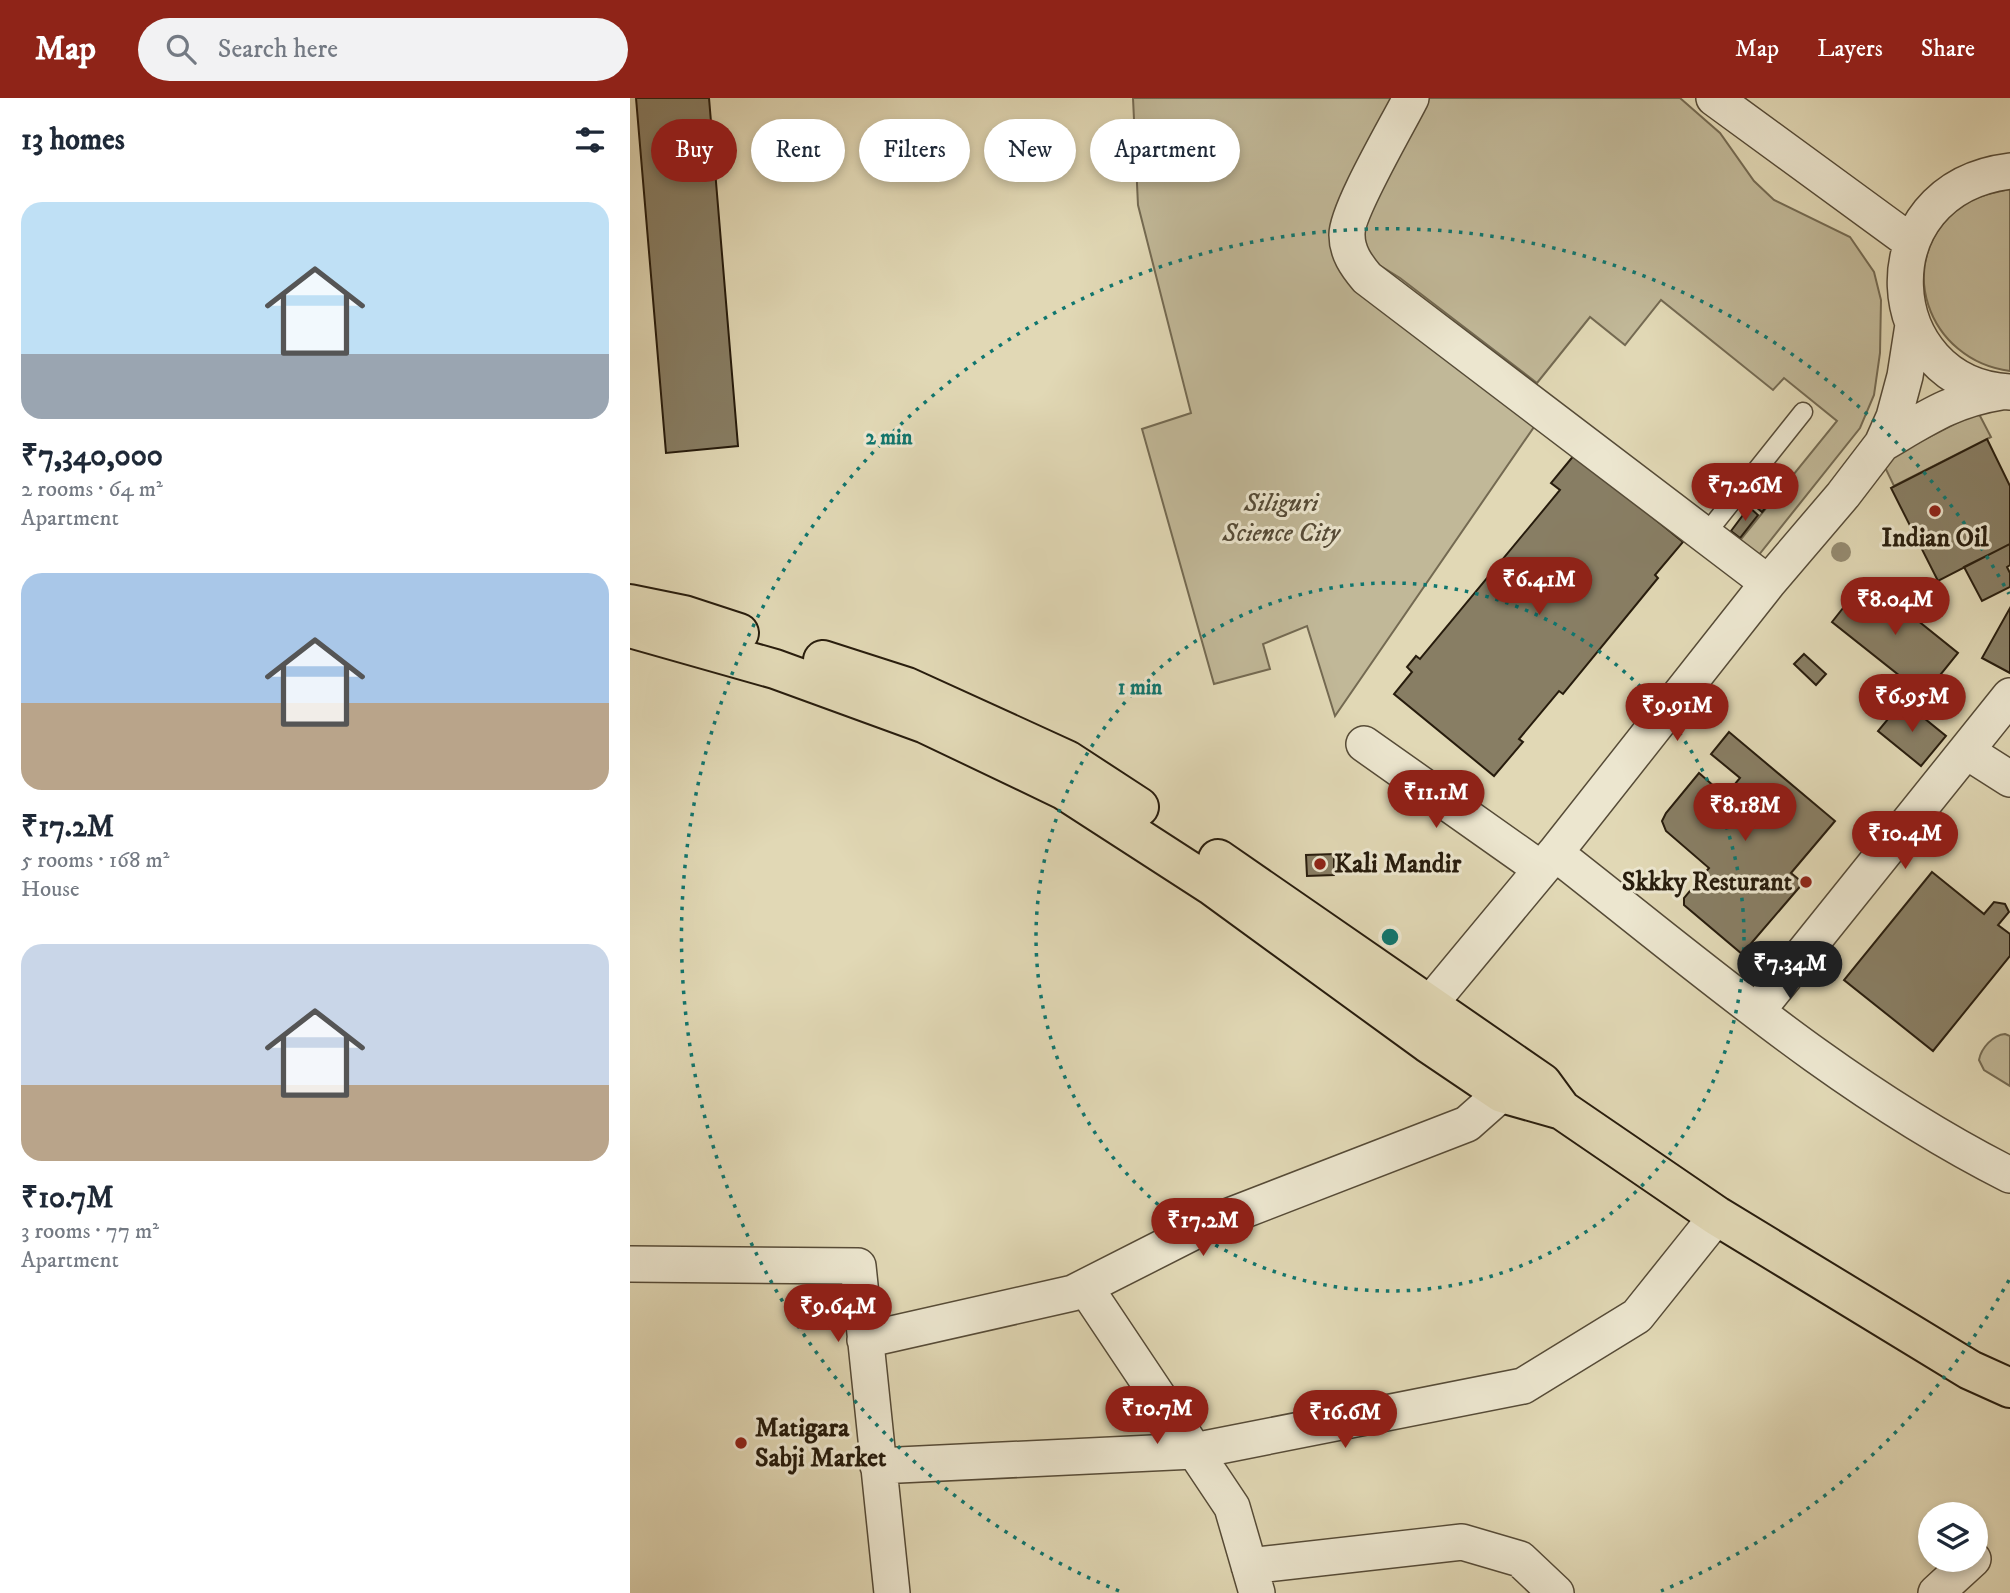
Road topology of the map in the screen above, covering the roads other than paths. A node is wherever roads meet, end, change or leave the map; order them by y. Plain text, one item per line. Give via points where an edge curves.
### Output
1 (1411, 98) edge
2 (1714, 98) edge
3 (2010, 170) edge
4 (1911, 242) junction
5 (1913, 325) junction
6 (2006, 392) edge
7 (1803, 412) dead end
8 (1882, 444) junction
9 (1705, 535) junction
10 (1768, 583) junction
11 (630, 604) edge
12 (630, 628) edge
13 (2010, 696) edge
14 (1364, 744) dead end
15 (1966, 751) junction
16 (2010, 779) edge
17 (1548, 861) junction
18 (1428, 1006) junction
19 (1757, 1011) junction
20 (1502, 1093) junction
21 (1562, 1110) junction
22 (2010, 1175) edge
23 (1717, 1216) junction
24 (630, 1264) edge
25 (1085, 1287) junction
26 (865, 1340) junction
27 (2010, 1388) edge
28 (1194, 1451) junction
29 (878, 1466) junction
30 (1959, 1572) edge
31 (1253, 1579) edge
32 (891, 1593) edge
33 (1556, 1593) edge
34 (1937, 1593) edge

1 - 9 street via 1348,221 1348,245 1358,268
2 - 4 street
3 - 4 street via 1988,173 1950,192 1934,206
4 - 5 street via 1904,284
5 - 6 street via 1928,350 1948,370 1973,384
5 - 8 street via 1894,417
6 - 8 street via 1951,404
7 - 9 lane
8 - 10 street
9 - 10 street
10 - 17 street
11 - 18 highway via 684,615 907,687 1067,760
12 - 20 highway via 775,669 926,724 1064,790 1210,885
13 - 15 street
14 - 17 street
15 - 16 street
15 - 19 street
17 - 18 street
17 - 19 street
18 - 21 highway via 1542,1083
19 - 22 street via 1848,1079
20 - 21 highway
20 - 25 street via 1467,1124 1211,1223
21 - 23 highway
23 - 27 highway via 1970,1370
23 - 28 street via 1637,1316 1523,1386
24 - 26 street via 858,1266
25 - 26 street
25 - 28 street
26 - 29 street
28 - 29 street
28 - 31 street via 1232,1507
29 - 32 street
30 - 34 street
31 - 33 street via 1462,1542 1520,1559

